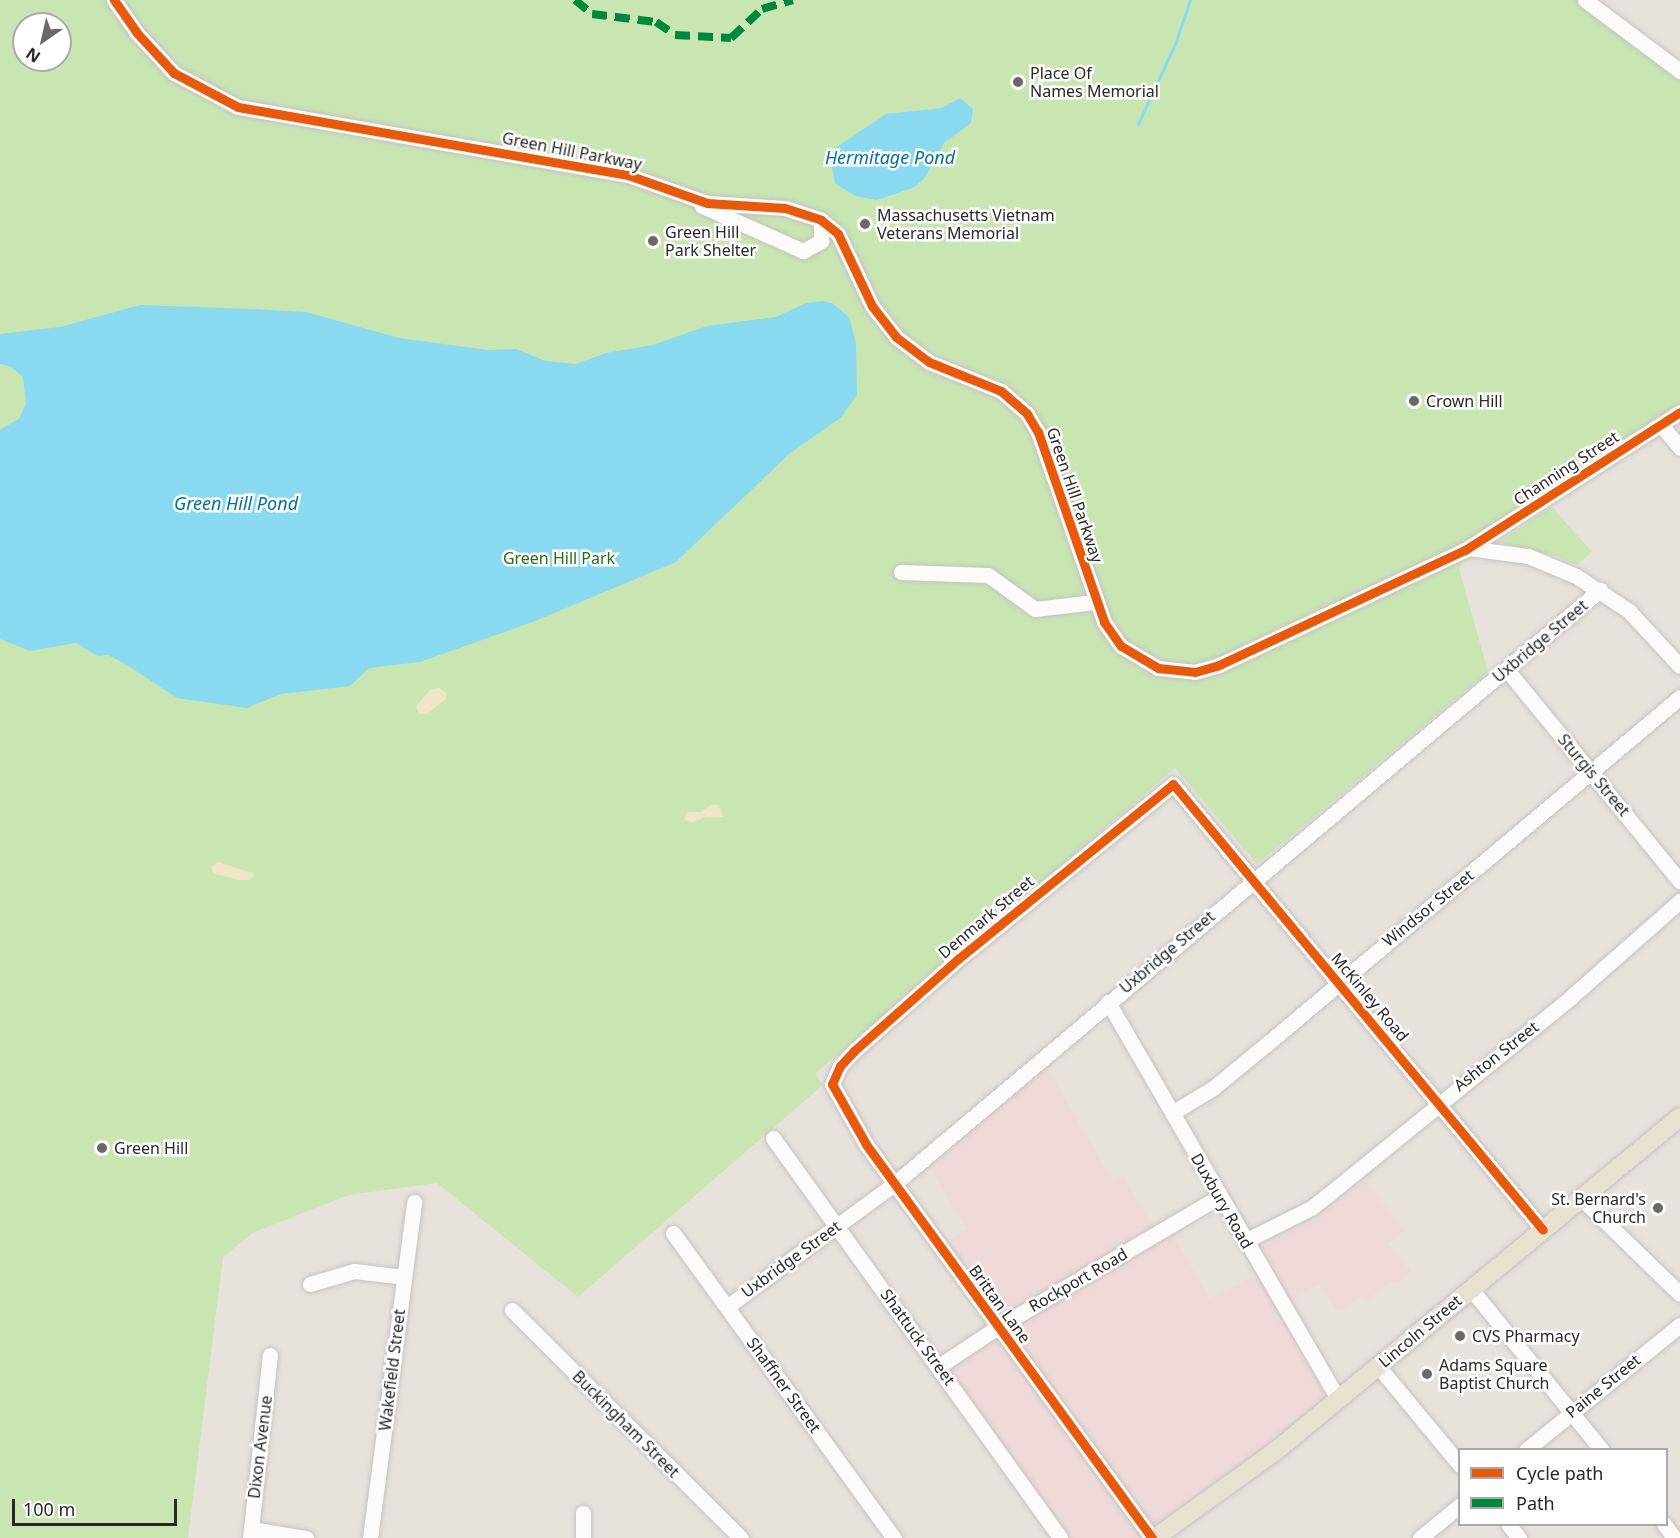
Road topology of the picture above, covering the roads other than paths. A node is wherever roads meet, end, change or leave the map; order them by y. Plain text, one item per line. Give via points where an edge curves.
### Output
1 (114, 0) edge
2 (1585, 0) edge
3 (1680, 71) edge
4 (678, 194) junction
5 (821, 220) junction
6 (1680, 412) edge
7 (1661, 425) junction
8 (1680, 448) edge
9 (1468, 549) junction
10 (901, 572) dead end
11 (1600, 590) junction
12 (1095, 602) junction
13 (1680, 666) edge
14 (1507, 670) junction
15 (1680, 697) edge
16 (1590, 771) junction
17 (1173, 784) joint
18 (1252, 879) junction
19 (1680, 881) edge
20 (1680, 901) edge
21 (1338, 982) junction
22 (1108, 1002) junction
23 (832, 1084) joint
24 (1438, 1102) junction
25 (1172, 1113) junction
26 (1680, 1117) edge
27 (773, 1138) dead end
28 (894, 1184) junction
29 (1219, 1197) junction
30 (1581, 1198) junction
31 (414, 1202) dead end
32 (838, 1225) junction
33 (1543, 1230) junction
34 (673, 1233) dead end
35 (1245, 1241) junction
36 (404, 1277) junction
37 (310, 1284) dead end
38 (1472, 1289) junction
39 (1680, 1294) edge
40 (728, 1306) junction
41 (512, 1310) dead end
42 (1680, 1324) edge
43 (998, 1327) junction
44 (270, 1355) dead end
45 (939, 1366) junction
46 (1378, 1366) junction
47 (1338, 1398) junction
48 (1572, 1412) junction
49 (1527, 1448) edge
50 (1601, 1448) edge
51 (1458, 1463) edge
52 (1458, 1507) edge
53 (583, 1513) dead end
54 (1510, 1526) edge
55 (250, 1533) edge
56 (306, 1538) edge
57 (370, 1538) edge
58 (583, 1538) edge
59 (741, 1538) edge
60 (894, 1538) edge
61 (1060, 1538) edge
62 (1154, 1538) edge
63 (1420, 1538) edge
64 (1519, 1538) edge

1 - 4 street, Green Hill Parkway via 136,32 174,73 238,107 628,175
2 - 3 street
4 - 5 street, Green Hill Parkway via 719,205 785,208
4 - 5 street via 803,251 821,241
5 - 12 street, Green Hill Parkway via 838,234 872,306 896,337 929,362 1002,391 1027,414 1038,432
6 - 7 street, Channing Street
7 - 8 street
7 - 9 street, Channing Street
9 - 11 street via 1537,559
9 - 12 street, Green Hill Parkway via 1195,672 1158,668 1133,655 1113,636
10 - 12 street via 988,575 1035,609
11 - 13 street via 1638,619
11 - 14 street, Uxbridge Street
14 - 16 street, Sturgis Street
14 - 18 street, Uxbridge Street
15 - 16 street, Windsor Street
16 - 19 street, Sturgis Street
16 - 21 street, Windsor Street
17 - 18 street, McKinley Road
17 - 23 street, Denmark Street via 957,959 848,1058
18 - 21 street, McKinley Road
18 - 22 street, Uxbridge Street
20 - 24 street, Ashton Street via 1587,984
21 - 24 street, McKinley Road
21 - 25 street, Windsor Street via 1213,1088
22 - 25 street, Duxbury Road
22 - 28 street, Uxbridge Street
23 - 28 street, Brittan Lane via 842,1107
24 - 33 street, McKinley Road
24 - 35 street, Ashton Street via 1311,1208
25 - 29 street, Duxbury Road
26 - 30 main road, Lincoln Street
27 - 32 street, Shattuck Street
28 - 32 street, Uxbridge Street
28 - 43 street, Brittan Lane
29 - 35 street, Duxbury Road
29 - 43 street, Rockport Road
30 - 33 main road, Lincoln Street
30 - 39 street
31 - 36 street, Wakefield Street
32 - 40 street, Uxbridge Street
32 - 45 street, Shattuck Street
33 - 38 main road, Lincoln Street
34 - 40 street, Shaffner Street
35 - 47 street, Duxbury Road
36 - 37 street via 354,1271
36 - 57 street, Wakefield Street
38 - 46 main road, Lincoln Street
38 - 48 street
40 - 60 street, Shaffner Street
41 - 59 street, Buckingham Street
42 - 48 street, Paine Street
43 - 45 street, Rockport Road
43 - 62 street, Brittan Lane
44 - 55 street, Dixon Avenue
45 - 61 street, Shattuck Street
46 - 47 main road, Lincoln Street
46 - 51 street
47 - 62 main road, Lincoln Street via 1277,1450
48 - 49 street, Paine Street
48 - 50 street
52 - 63 street
53 - 58 street
54 - 64 street
55 - 56 street

